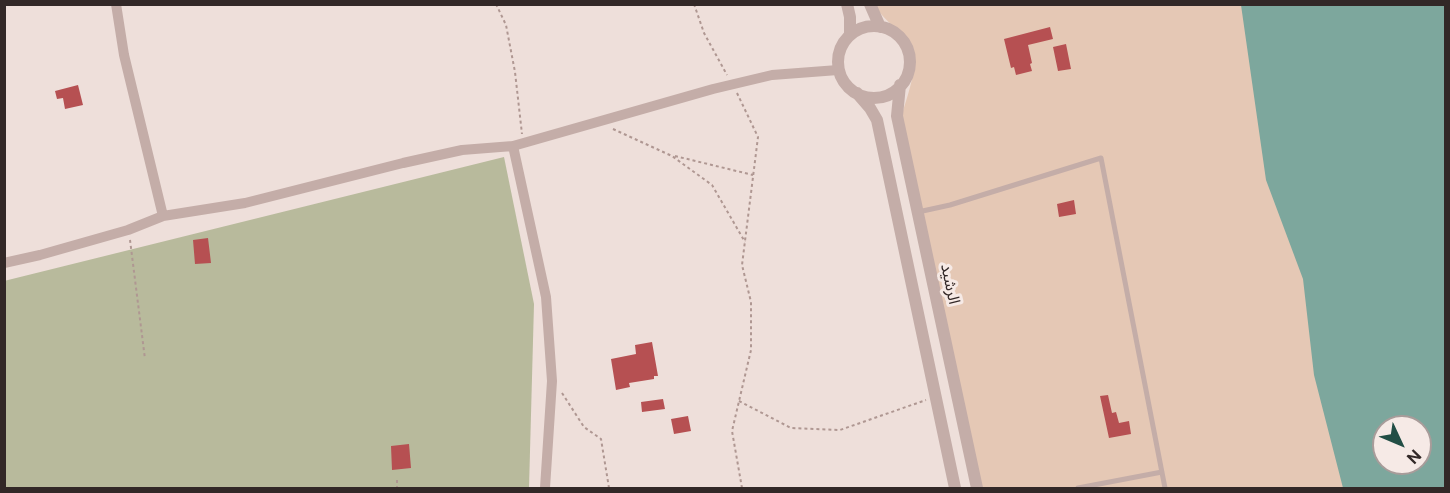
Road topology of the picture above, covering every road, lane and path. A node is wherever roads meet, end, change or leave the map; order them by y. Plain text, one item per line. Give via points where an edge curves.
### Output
1 (116, 4) edge
2 (496, 4) edge
3 (694, 4) edge
4 (847, 4) edge
5 (870, 4) edge
6 (880, 27) junction
7 (850, 35) junction
8 (838, 70) junction
9 (733, 85) junction
10 (900, 86) junction
11 (857, 93) junction
12 (598, 122) junction
13 (518, 144) junction
14 (672, 156) junction
15 (753, 175) junction
16 (918, 212) junction
17 (163, 216) junction
18 (128, 230) junction
19 (745, 242) junction
20 (4, 263) edge
21 (145, 359) dead end
22 (552, 381) junction
23 (936, 396) junction
24 (739, 401) junction
25 (1162, 472) junction
26 (397, 480) dead end
27 (397, 489) edge
28 (545, 489) edge
29 (609, 489) edge
30 (742, 489) edge
31 (956, 489) edge
32 (976, 489) edge
33 (1078, 489) edge
34 (1165, 489) edge

1 - 17 street via 124,55
2 - 13 path via 506,25 515,72
3 - 9 path via 704,33
4 - 7 street
5 - 6 street
6 - 7 street via 865,27
6 - 10 street via 899,36 910,57
7 - 8 street via 840,51
8 - 9 street via 772,75
8 - 11 street via 846,85
9 - 12 street
9 - 15 path via 758,137
10 - 11 street via 877,98
10 - 16 street, الرشيد via 897,116
11 - 23 street via 877,120
12 - 13 street
12 - 14 path
13 - 17 street via 462,150 245,203
13 - 22 street via 546,297
14 - 15 path
14 - 19 path via 712,185
15 - 19 path
16 - 25 lane via 1101,158
16 - 32 street, الرشيد
17 - 18 street
18 - 20 street
18 - 21 path
19 - 24 path via 742,265 751,302 751,350
22 - 28 street
22 - 29 path via 584,427 601,440
23 - 24 path via 840,430 791,428
23 - 31 street
24 - 30 path via 732,431
25 - 33 lane
25 - 34 lane
26 - 27 path

